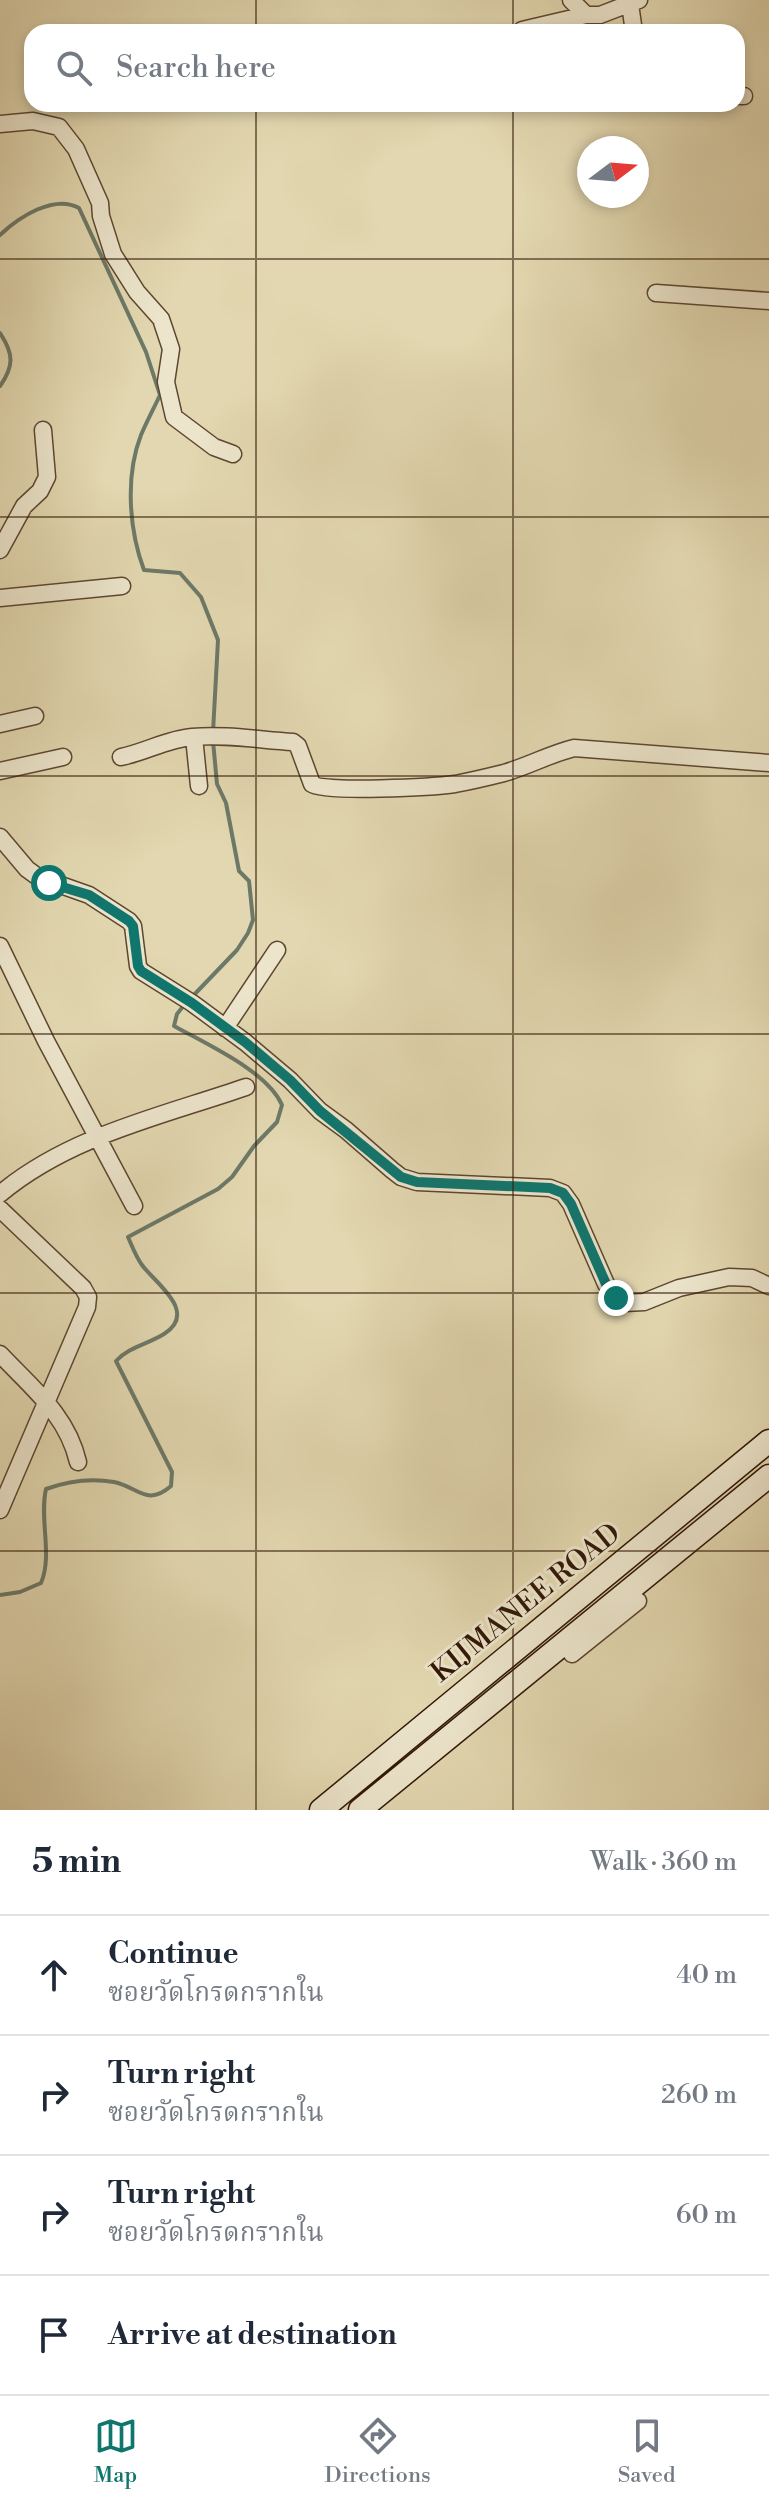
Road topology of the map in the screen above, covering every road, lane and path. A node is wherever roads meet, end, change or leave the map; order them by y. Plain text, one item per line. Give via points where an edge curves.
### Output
1 (571, 0) edge
2 (634, 2) edge
3 (586, 15) junction
4 (548, 24) edge
5 (634, 24) edge
6 (0, 124) edge
7 (656, 293) dead end
8 (769, 301) edge
9 (43, 430) dead end
10 (233, 454) dead end
11 (0, 550) edge
12 (122, 586) dead end
13 (0, 598) edge
14 (35, 716) dead end
15 (0, 724) edge
16 (194, 737) junction
17 (63, 757) dead end
18 (121, 757) dead end
19 (769, 763) edge
20 (0, 771) edge
21 (199, 786) dead end
22 (0, 837) edge
23 (0, 946) edge
24 (277, 950) dead end
25 (225, 1028) junction
26 (246, 1087) dead end
27 (99, 1137) junction
28 (0, 1194) edge
29 (134, 1206) dead end
30 (0, 1209) edge
31 (769, 1286) edge
32 (0, 1354) edge
33 (46, 1403) junction
34 (769, 1441) edge
35 (78, 1462) dead end
36 (769, 1476) edge
37 (2, 1502) edge
38 (638, 1601) dead end
39 (564, 1642) junction
40 (372, 1806) edge
41 (321, 1810) edge

1 - 3 street
2 - 3 street
2 - 5 street
3 - 4 street
6 - 10 street via 33,121 59,127 76,149 100,203 113,254 161,319 171,349 166,382 174,417 214,447
7 - 8 street
9 - 11 street via 47,477
12 - 13 street
14 - 15 street
16 - 18 street
16 - 19 street via 293,742 312,784 341,790 452,785 574,748
16 - 21 street
17 - 20 street
22 - 25 street via 38,877 89,895 129,921 141,971
23 - 27 street
24 - 25 street
25 - 31 street via 401,1177 563,1193 606,1284 624,1303 729,1277 752,1278
26 - 27 street
27 - 28 street via 59,1154
27 - 29 street
30 - 33 street via 88,1297
32 - 33 street
33 - 35 street via 73,1439
33 - 37 street
34 - 41 main road, KIJMANEE ROAD
36 - 39 main road, KIJMANEE ROAD
38 - 39 street via 572,1654
39 - 40 main road, KIJMANEE ROAD

